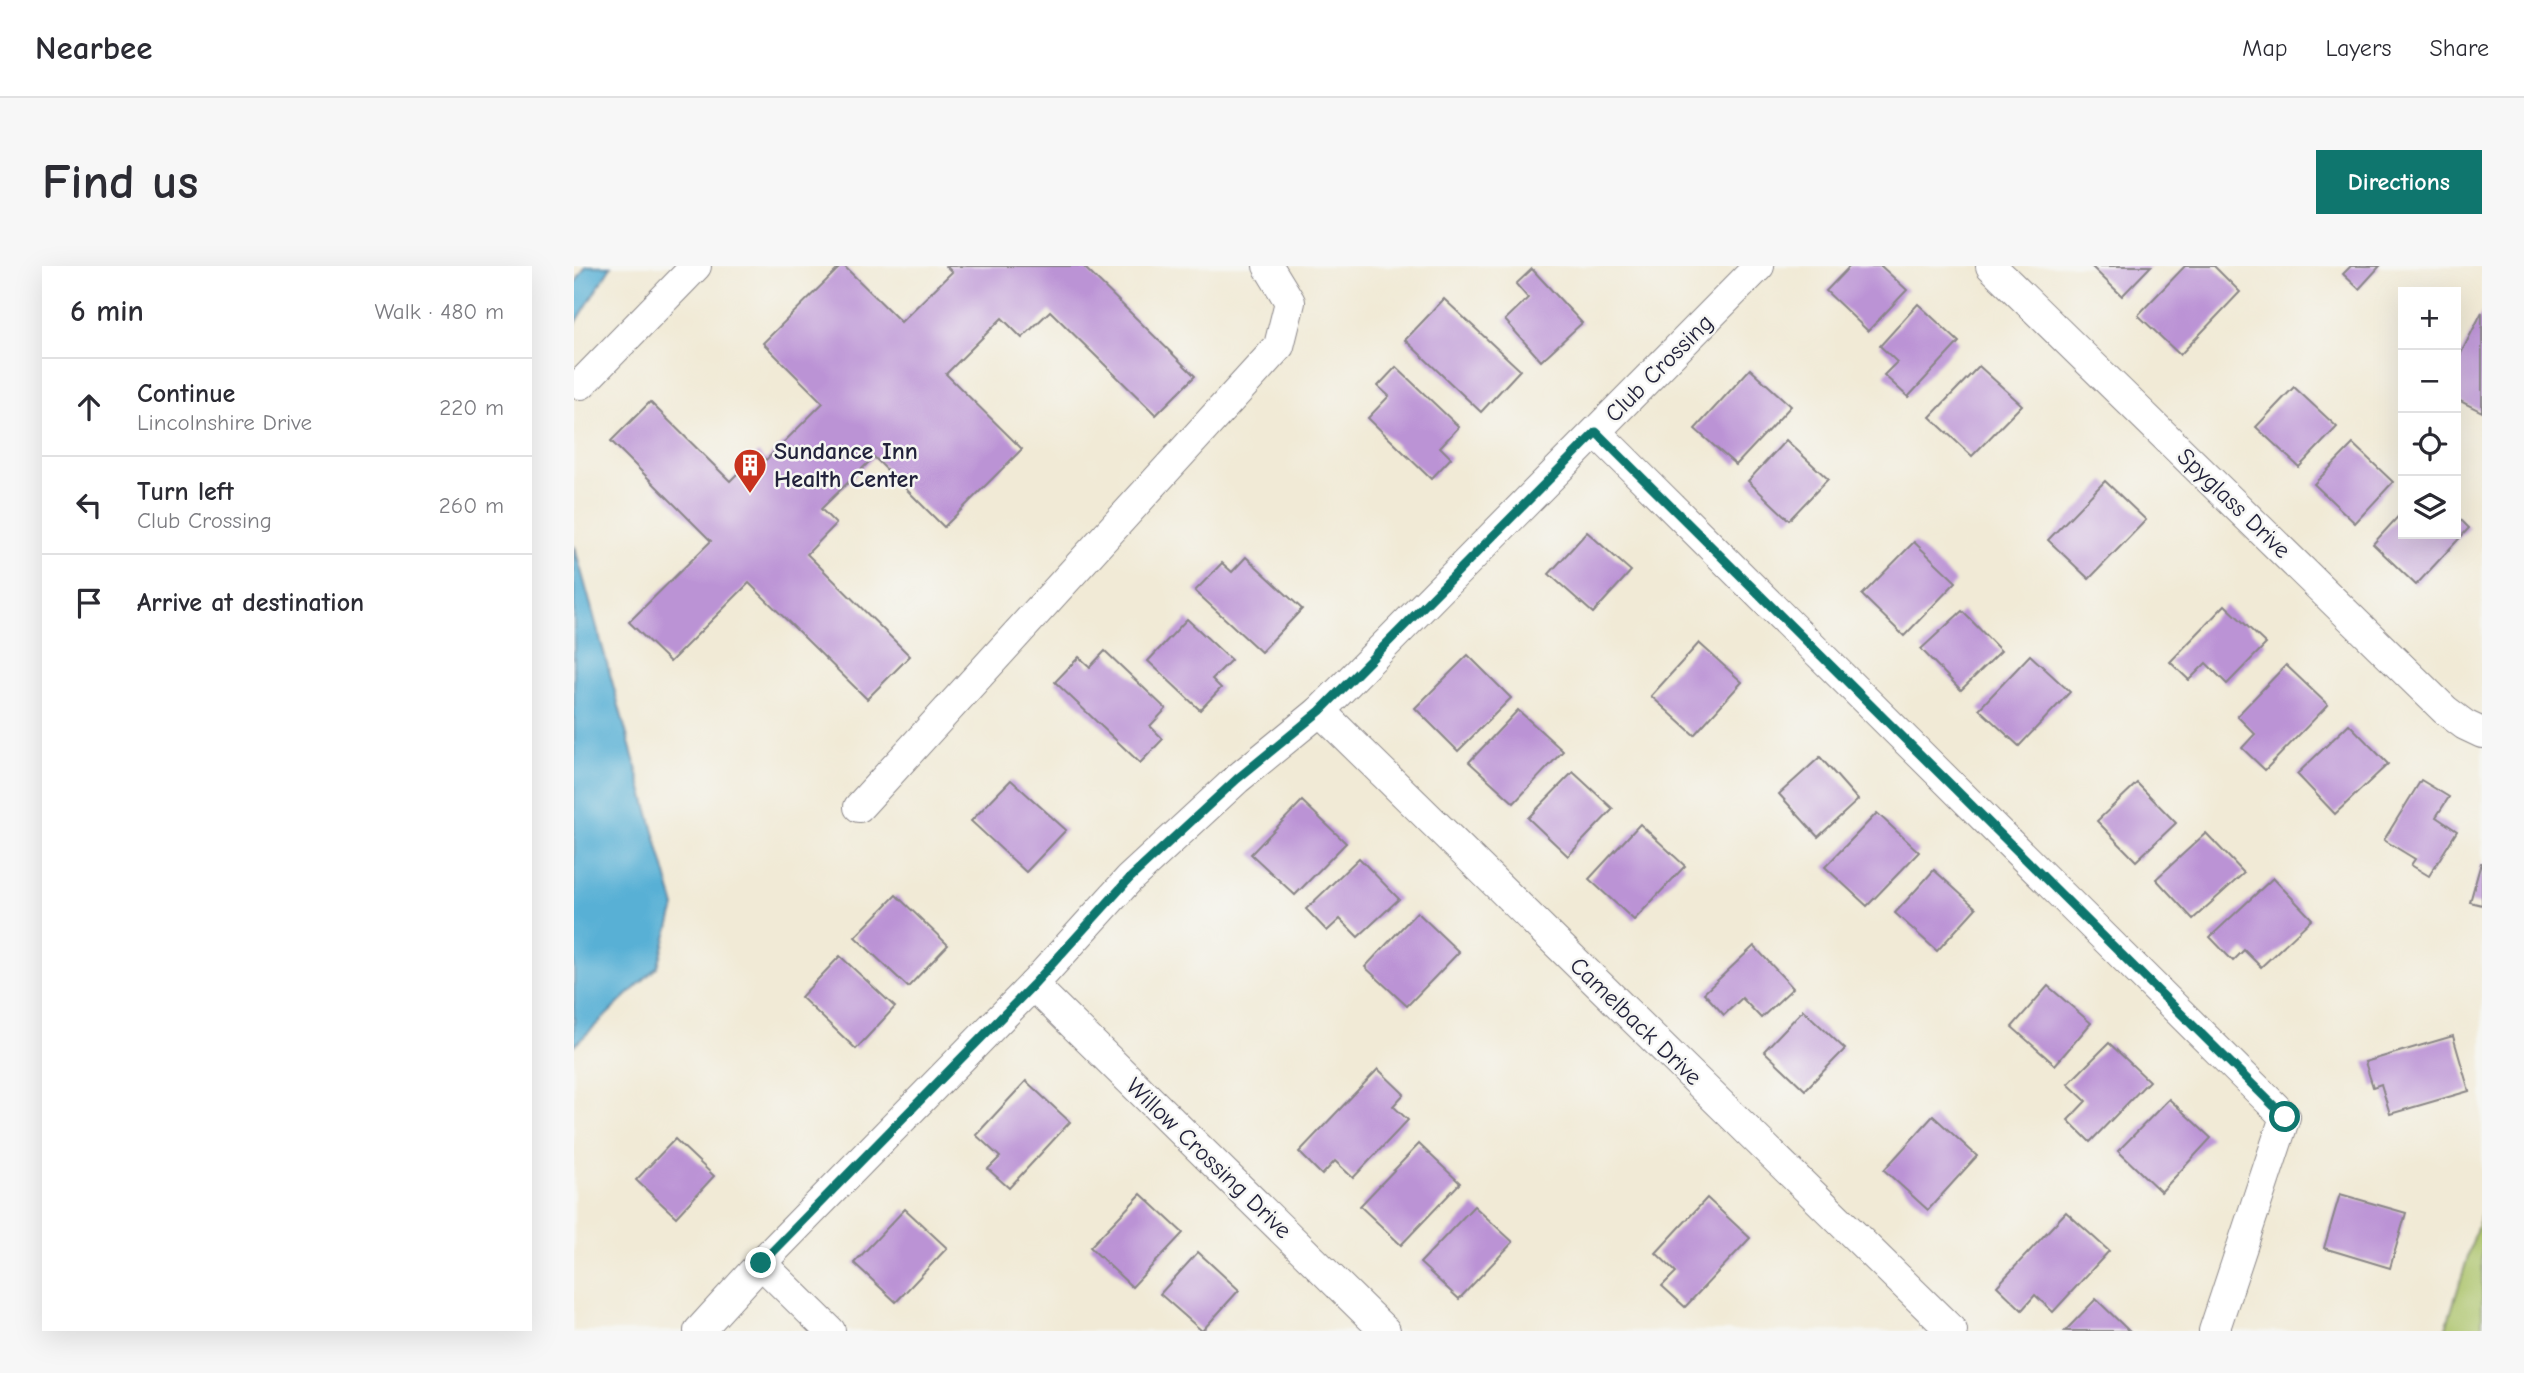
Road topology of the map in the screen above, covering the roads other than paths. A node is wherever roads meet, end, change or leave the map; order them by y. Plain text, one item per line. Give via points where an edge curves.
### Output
1 (696, 266) edge
2 (1268, 266) edge
3 (1759, 266) edge
4 (1991, 266) edge
5 (581, 384) dead end
6 (1596, 432) junction
7 (1320, 711) junction
8 (2482, 733) edge
9 (859, 807) dead end
10 (1033, 985) junction
11 (761, 1263) junction
12 (699, 1331) edge
13 (830, 1331) edge
14 (1385, 1331) edge
15 (1952, 1331) edge
16 (2214, 1331) edge

1 - 5 street
2 - 9 street via 1290,302 1279,346
3 - 6 street, Club Crossing
4 - 8 street, Spyglass Drive via 2445,710
6 - 7 street, Club Crossing
6 - 16 street via 2285,1117
7 - 10 street, Club Crossing via 1237,779 1129,879
7 - 15 street, Camelback Drive
10 - 11 street, Club Crossing
10 - 14 street, Willow Crossing Drive
11 - 12 street, Club Crossing
11 - 13 street

